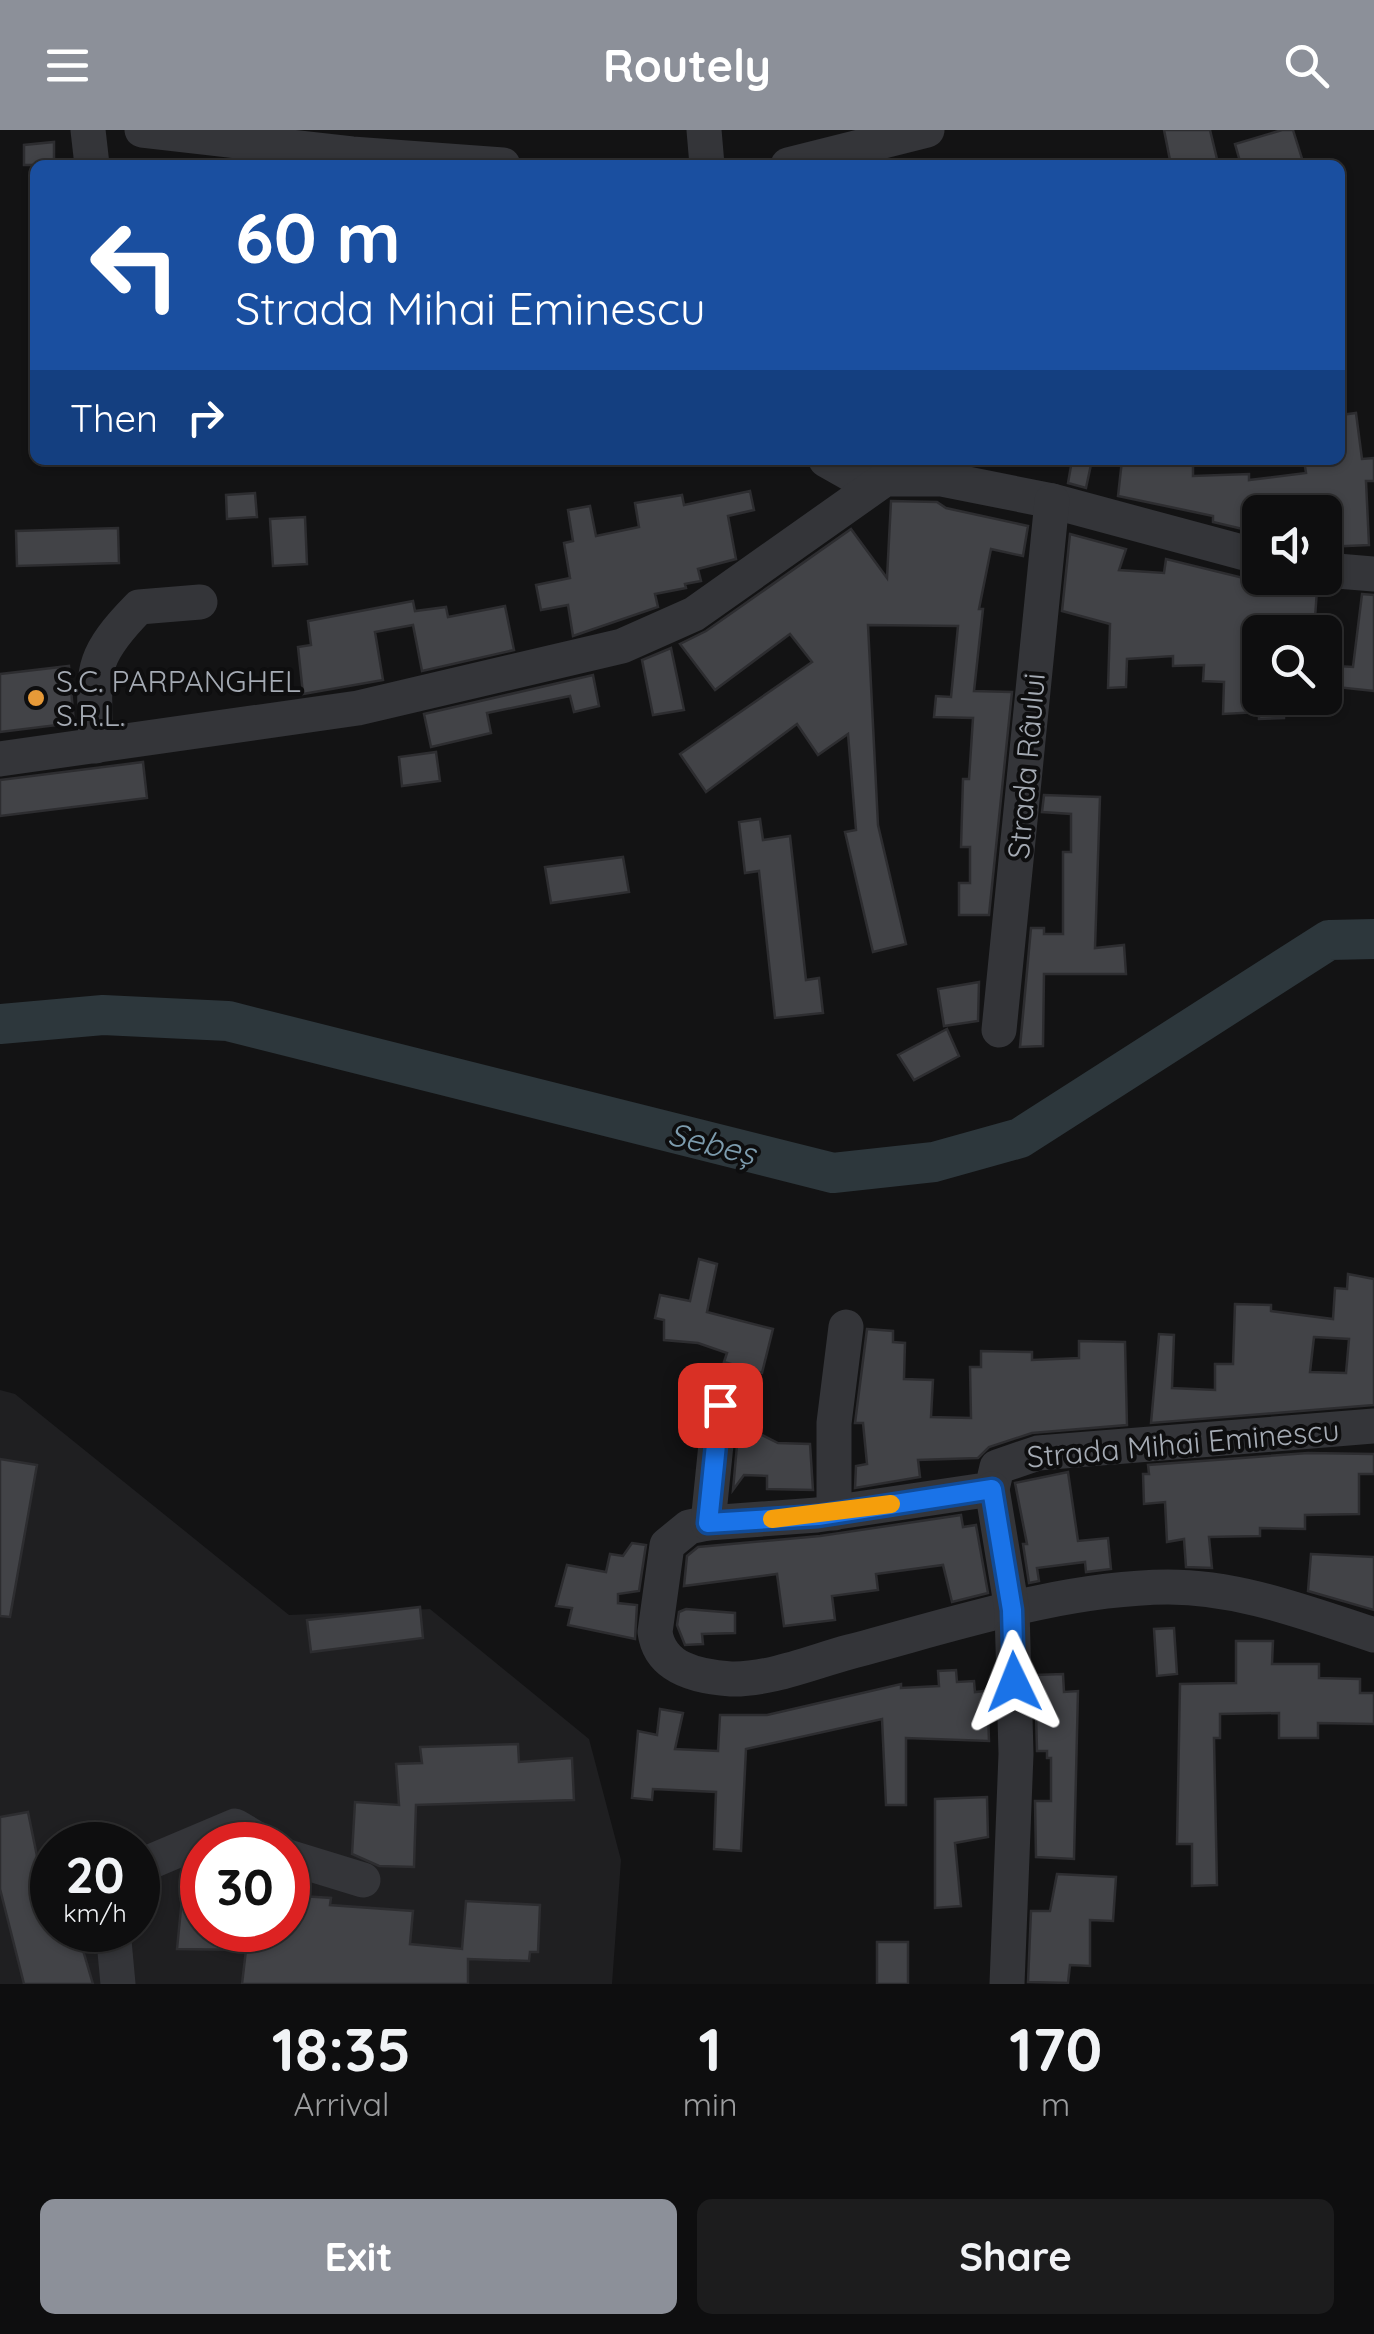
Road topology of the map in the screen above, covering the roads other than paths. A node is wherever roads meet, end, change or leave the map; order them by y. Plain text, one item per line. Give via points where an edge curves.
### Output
1 (88, 130) edge
2 (142, 130) edge
3 (704, 130) edge
4 (928, 130) edge
5 (196, 152) edge
6 (91, 160) edge
7 (385, 160) edge
8 (707, 160) edge
9 (808, 160) edge
10 (835, 465) edge
11 (872, 486) junction
12 (1052, 501) junction
13 (1242, 552) edge
14 (1342, 571) edge
15 (1374, 574) edge
16 (200, 602) dead end
17 (96, 746) junction
18 (0, 759) edge
19 (999, 1030) dead end
20 (846, 1327) dead end
21 (720, 1405) dead end
22 (1374, 1426) edge
23 (992, 1489) junction
24 (834, 1513) junction
25 (708, 1523) junction
26 (1012, 1610) junction
27 (1374, 1635) edge
28 (310, 1864) edge
29 (363, 1880) dead end
30 (115, 1952) edge
31 (118, 1984) edge
32 (1007, 1984) edge

1 - 6 street
2 - 5 street
3 - 8 street
4 - 9 street
5 - 7 street
10 - 11 street
11 - 12 street via 910,476
11 - 17 street via 694,614 622,646 358,708
12 - 13 street
12 - 19 street, Strada Râului
14 - 15 street
16 - 17 street via 139,608 106,641 94,665
17 - 18 street
20 - 24 street via 834,1423
21 - 25 street
22 - 23 street, Strada Mihai Eminescu via 1038,1453 997,1466
23 - 24 street, Strada Mihai Eminescu
23 - 26 street
24 - 25 street, Strada Mihai Eminescu
25 - 26 street, Strada Mihai Eminescu via 689,1527 667,1545 656,1644 672,1665 705,1676 762,1675
26 - 27 street via 1164,1587 1214,1588
26 - 32 street via 1016,1754
28 - 29 street
30 - 31 street

